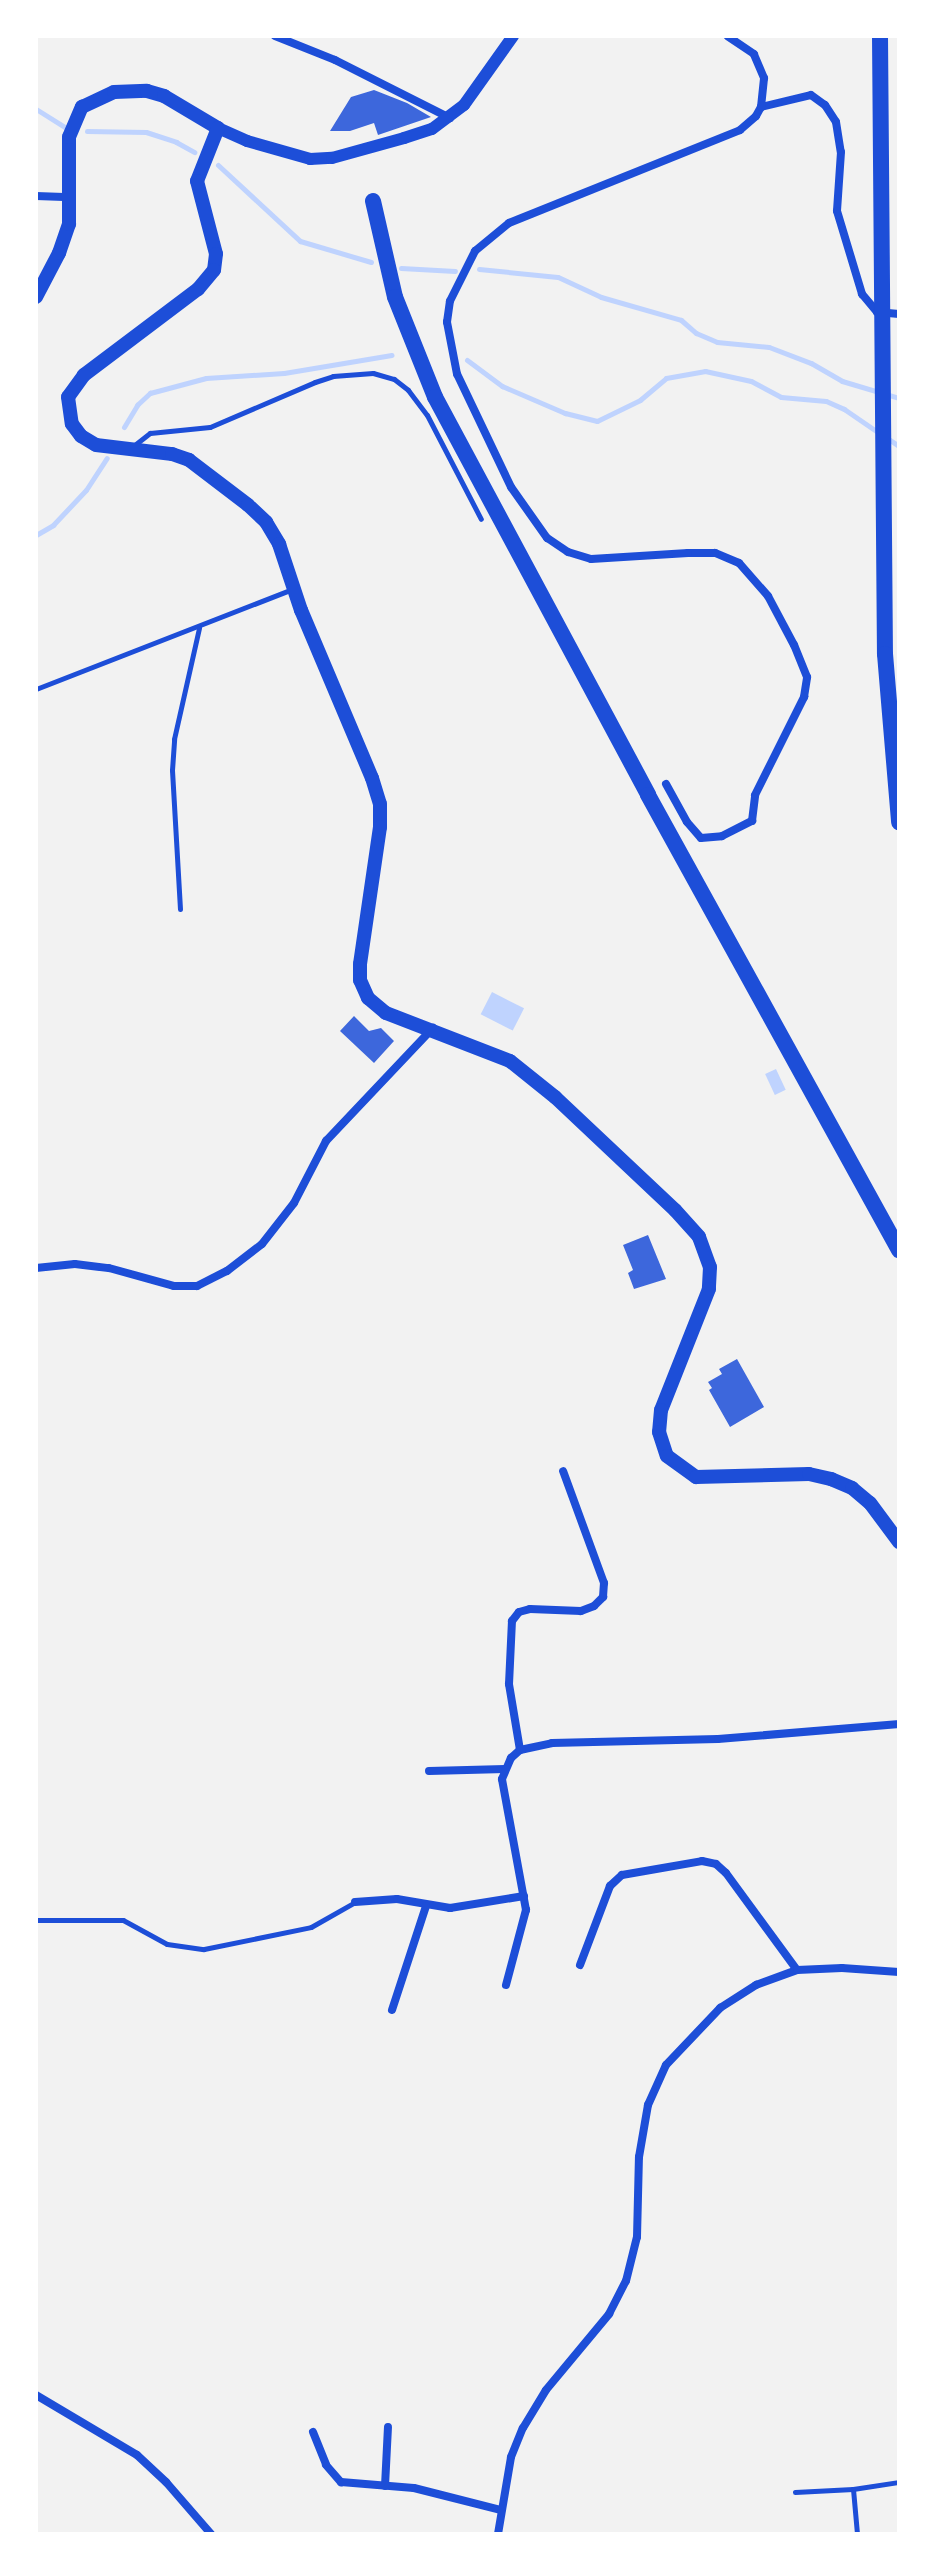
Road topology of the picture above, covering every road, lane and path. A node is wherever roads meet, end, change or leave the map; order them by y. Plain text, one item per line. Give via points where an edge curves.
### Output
1 (275, 36) edge
2 (513, 36) edge
3 (727, 36) edge
4 (880, 36) edge
5 (761, 107) junction
6 (450, 118) junction
7 (218, 128) junction
8 (36, 196) edge
9 (71, 197) junction
10 (373, 201) dead end
11 (36, 297) edge
12 (899, 314) edge
13 (129, 451) junction
14 (481, 519) dead end
15 (295, 587) junction
16 (199, 628) junction
17 (36, 689) edge
18 (666, 784) dead end
19 (899, 822) edge
20 (180, 909) dead end
21 (433, 1028) junction
22 (899, 1250) edge
23 (36, 1268) edge
24 (563, 1471) dead end
25 (899, 1542) edge
26 (899, 1724) edge
27 (520, 1750) junction
28 (505, 1769) junction
29 (429, 1771) dead end
30 (524, 1896) junction
31 (355, 1902) joint
32 (426, 1906) junction
33 (36, 1920) edge
34 (580, 1965) dead end
35 (797, 1970) junction
36 (899, 1972) edge
37 (506, 1985) dead end
38 (392, 2010) dead end
39 (36, 2395) edge
40 (388, 2427) dead end
41 (313, 2432) dead end
42 (899, 2482) edge
43 (385, 2486) junction
44 (853, 2489) junction
45 (795, 2492) dead end
46 (501, 2510) junction
47 (211, 2534) edge
48 (498, 2534) edge
49 (857, 2534) edge

1 - 6 street
2 - 6 street
3 - 5 street via 754,54 760,65
4 - 19 highway via 885,654
5 - 12 street via 811,95 825,105 836,122 841,152 837,211 862,294 877,312
5 - 18 street via 740,130 509,223 475,251 450,301 449,337 457,374 511,487 537,528 568,552 591,559 715,553 739,563 768,596 794,645 807,677 804,697 755,795 752,821 722,836 701,838
6 - 7 street via 404,138 310,159
7 - 9 main road via 147,91 98,97 82,107 69,137
7 - 13 main road via 197,181 215,248 214,270 198,289 84,375 68,397 72,424 81,436 96,445
8 - 9 street
9 - 11 main road via 64,239
10 - 22 highway via 395,297 420,364
13 - 14 lane via 150,433 210,427 324,379 373,373 394,379 427,415
13 - 15 main road via 189,460 248,505 273,532
15 - 16 lane
15 - 21 main road via 380,804 360,980 368,998 386,1013
16 - 17 lane
16 - 20 lane via 174,739
21 - 23 street via 326,1141 294,1203 262,1244 227,1271 197,1286 174,1286 75,1264
21 - 25 main road via 510,1061 555,1097 699,1237 710,1267 709,1289 659,1421 662,1445 673,1463 696,1477 809,1474 831,1479 870,1503
24 - 27 street via 604,1583 603,1597 581,1611 530,1609 512,1621 509,1684
26 - 27 street via 718,1739 552,1743
27 - 28 street
28 - 29 street
28 - 30 street via 504,1792
30 - 32 street via 450,1908
30 - 37 street via 526,1919
31 - 32 street via 397,1899
31 - 33 lane via 311,1927 204,1949 167,1944 123,1920
32 - 38 street
34 - 35 street via 610,1886 622,1875 702,1861 726,1873
35 - 36 street
35 - 46 street via 756,1985 720,2008 666,2065 648,2105 639,2157 637,2237 626,2281 609,2314 546,2390 523,2428 511,2457
39 - 47 street via 137,2455
40 - 43 street
41 - 43 street via 326,2465 341,2482
42 - 44 lane
43 - 46 street
44 - 45 lane
44 - 49 lane
46 - 48 street

